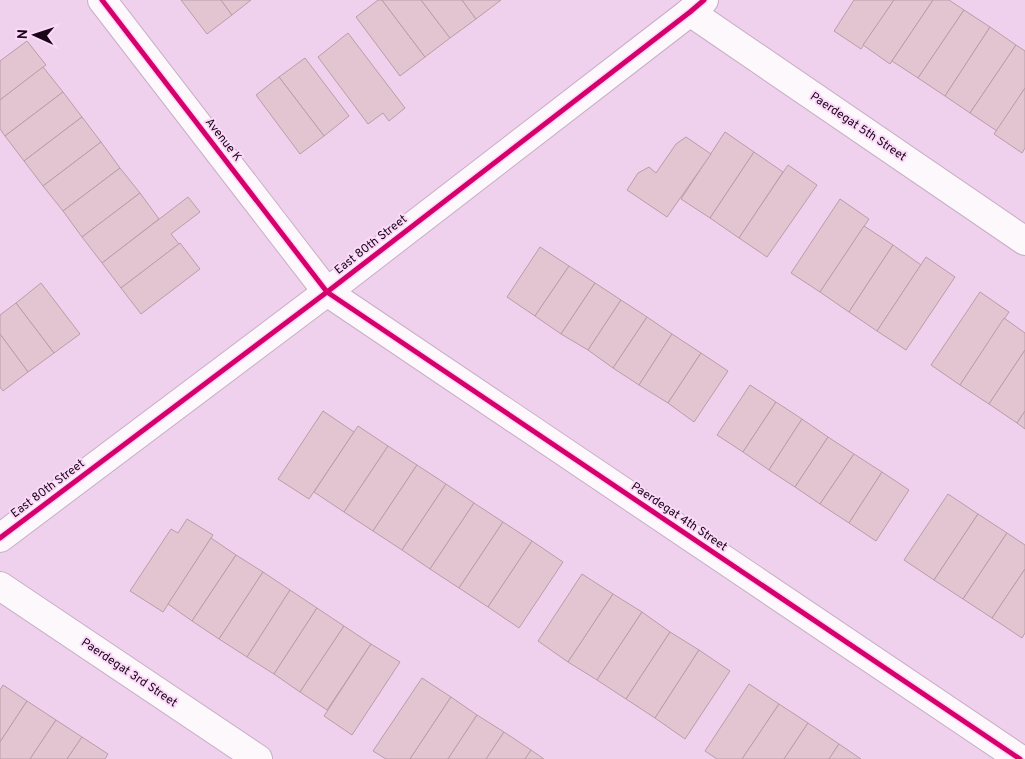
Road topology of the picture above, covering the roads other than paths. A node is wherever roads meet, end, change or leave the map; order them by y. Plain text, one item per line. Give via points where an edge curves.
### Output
1 (102, 0) edge
2 (697, 6) edge
3 (1025, 242) edge
4 (327, 292) junction
5 (0, 538) edge
6 (0, 586) edge
7 (258, 759) edge
8 (1020, 759) edge

1 - 4 street, Avenue K
2 - 3 street, Paerdegat 5th Street
2 - 4 street, East 80th Street
4 - 5 street, East 80th Street
4 - 8 street, Paerdegat 4th Street
6 - 7 street, Paerdegat 3rd Street

